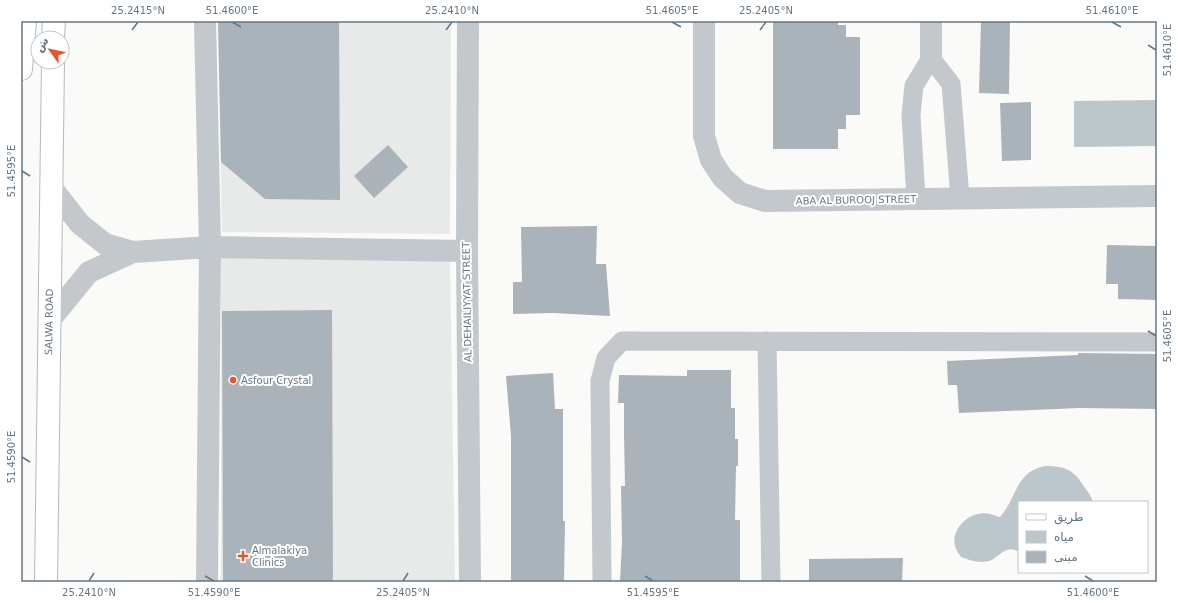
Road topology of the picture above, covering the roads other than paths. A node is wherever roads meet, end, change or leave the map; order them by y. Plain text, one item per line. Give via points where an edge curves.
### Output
1 (25, 21) edge
2 (204, 21) edge
3 (468, 21) edge
4 (704, 21) edge
5 (931, 21) edge
6 (931, 58) junction
7 (21, 69) edge
8 (53, 70) edge
9 (51, 187) junction
10 (1157, 196) edge
11 (960, 198) junction
12 (916, 199) junction
13 (210, 247) junction
14 (467, 251) junction
15 (133, 252) junction
16 (49, 321) junction
17 (768, 342) junction
18 (1157, 342) edge
19 (46, 582) edge
20 (207, 582) edge
21 (470, 582) edge
22 (602, 582) edge
23 (771, 582) edge

1 - 7 main road
2 - 13 street
3 - 14 street, AL DEHAILIYYAT STREET
4 - 12 street, ABA AL BUROOJ STREET via 704,136 711,160 723,178 740,193 765,202
5 - 6 street
6 - 11 lane via 951,84
6 - 12 lane via 914,86 911,115
8 - 9 main road, SALWA ROAD
9 - 15 street via 80,224 105,244
9 - 16 main road, SALWA ROAD
10 - 11 street, ABA AL BUROOJ STREET
11 - 12 street, ABA AL BUROOJ STREET
13 - 14 street
13 - 15 street
13 - 20 street
14 - 21 street, AL DEHAILIYYAT STREET
15 - 16 street via 89,272
16 - 19 main road, SALWA ROAD
17 - 18 lane
17 - 22 lane via 622,342 606,358 600,382
17 - 23 lane

